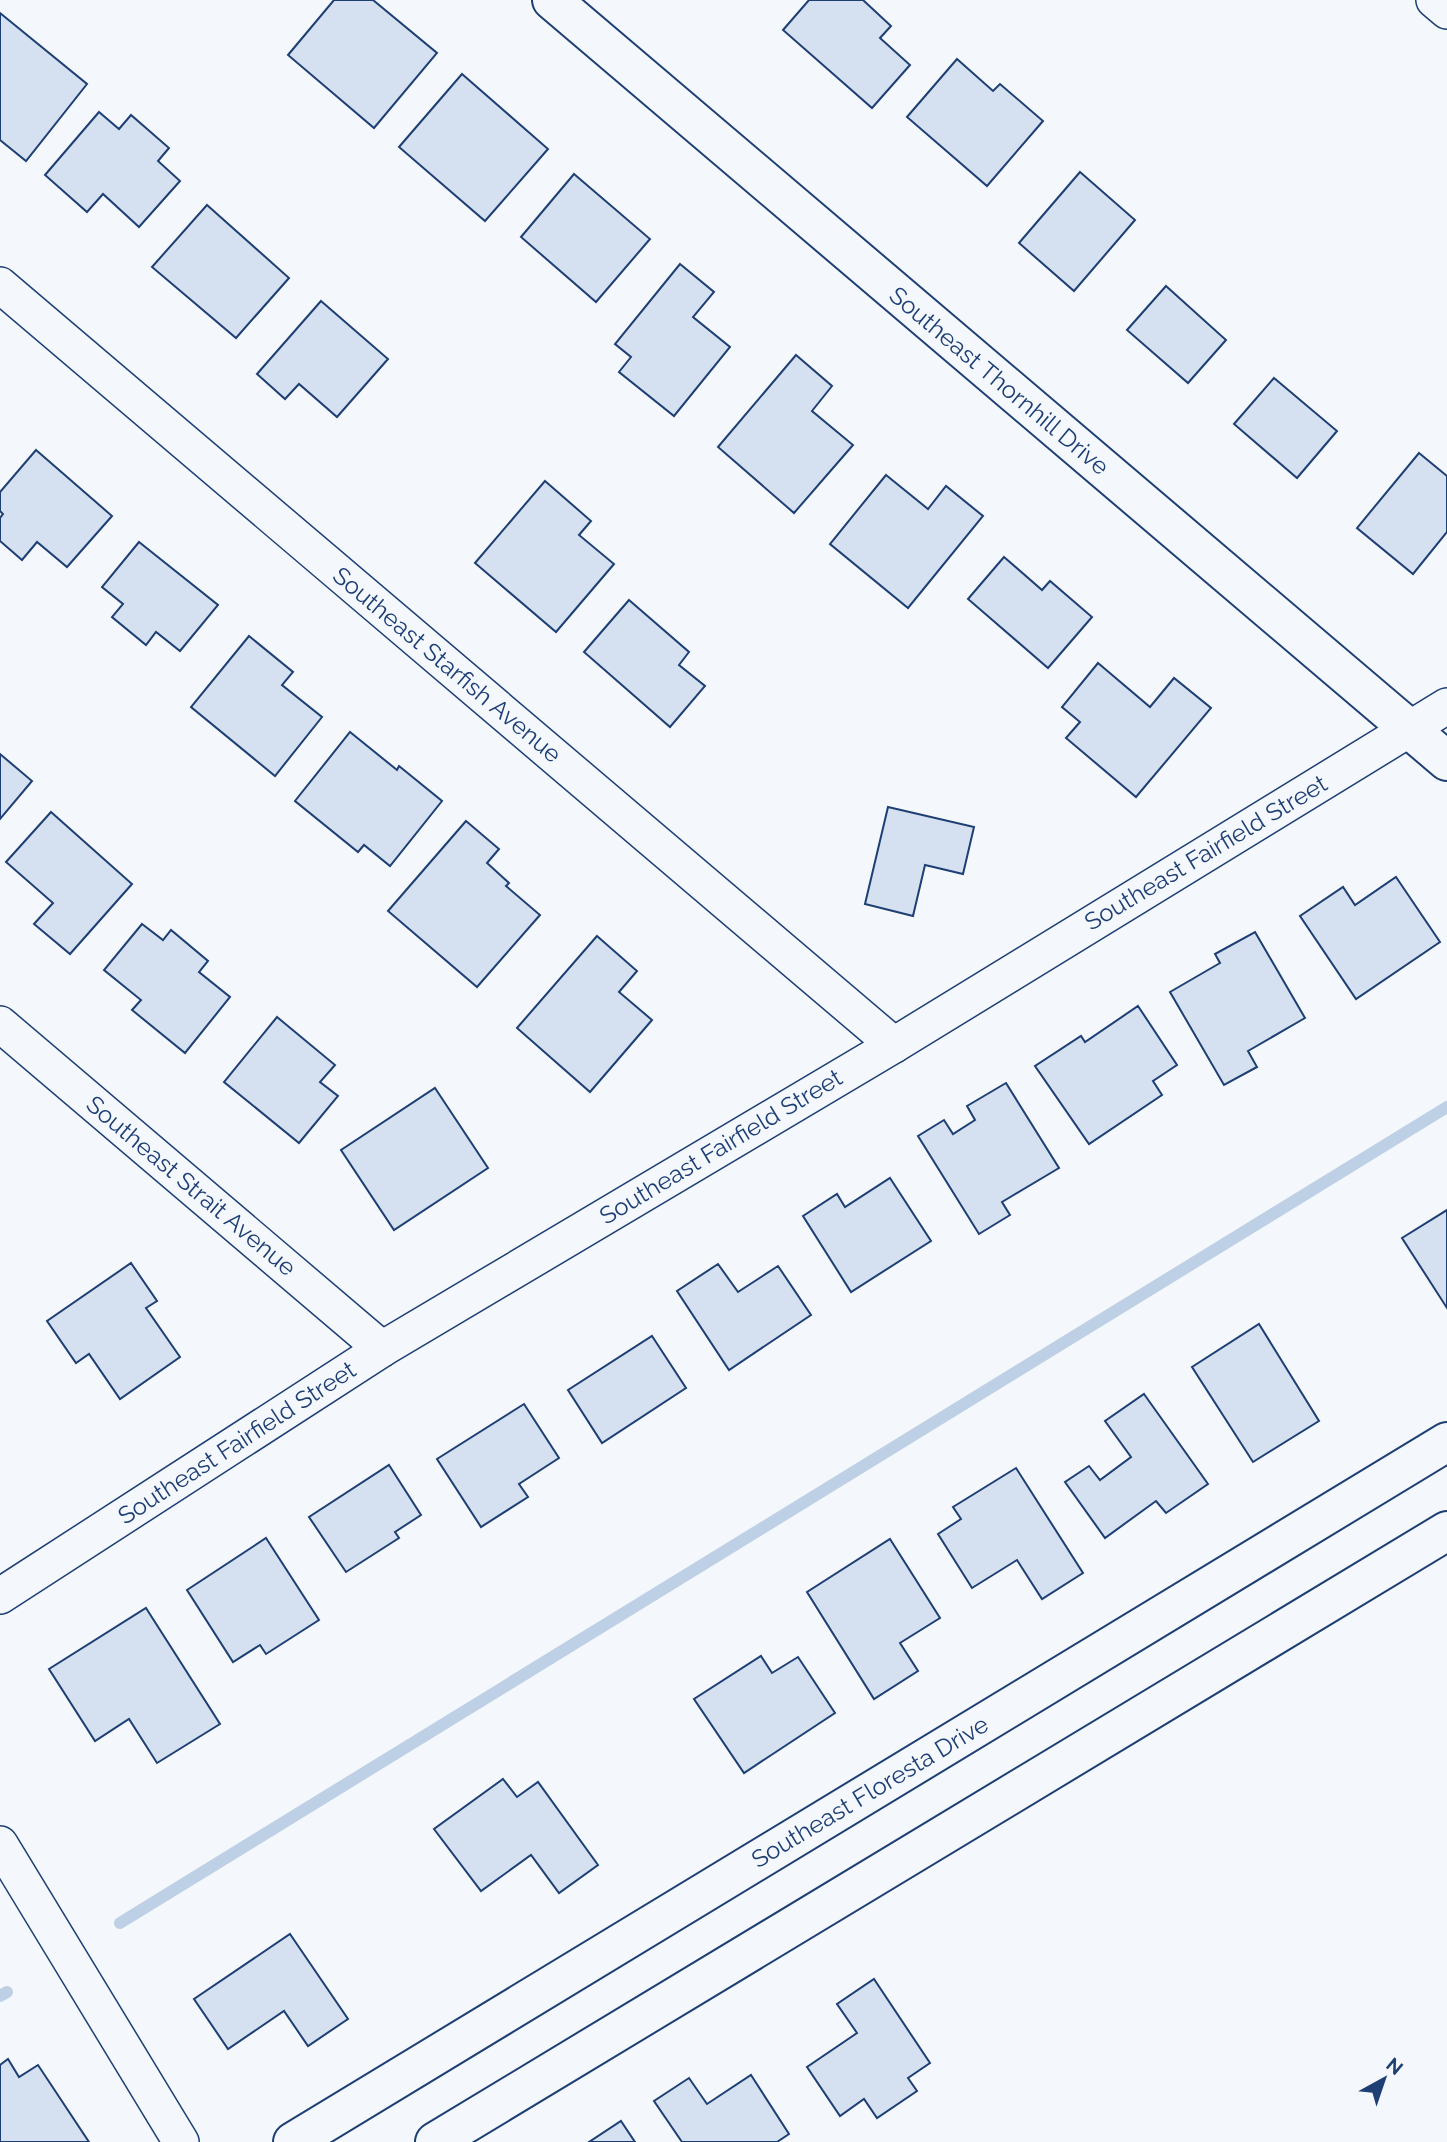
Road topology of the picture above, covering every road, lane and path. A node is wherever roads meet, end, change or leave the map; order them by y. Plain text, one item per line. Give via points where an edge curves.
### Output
1 (552, 0) edge
2 (1434, 0) edge
3 (1447, 11) edge
4 (0, 285) edge
5 (1447, 706) edge
6 (1409, 729) junction
7 (1447, 761) edge
8 (0, 1024) edge
9 (894, 1045) junction
10 (382, 1349) junction
11 (1447, 1442) edge
12 (1447, 1531) edge
13 (0, 1596) edge
14 (0, 1844) edge
15 (181, 2142) edge
16 (293, 2142) edge
17 (435, 2142) edge

1 - 6 street, Southeast Thornhill Drive
2 - 3 street
4 - 9 street, Southeast Starfish Avenue
5 - 6 street, Southeast Fairfield Street
6 - 7 street, Southeast Thornhill Drive
6 - 9 street, Southeast Fairfield Street
8 - 10 street, Southeast Strait Avenue
9 - 10 street, Southeast Fairfield Street
10 - 13 street, Southeast Fairfield Street
11 - 16 street, Southeast Floresta Drive
12 - 17 street
14 - 15 street

